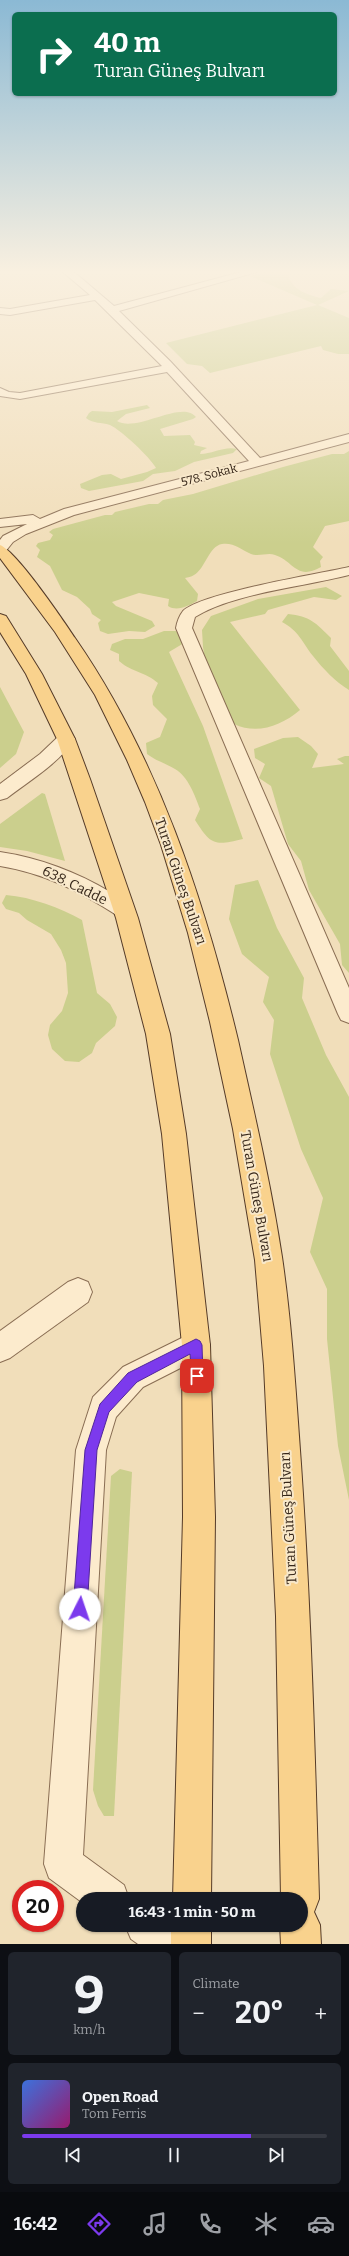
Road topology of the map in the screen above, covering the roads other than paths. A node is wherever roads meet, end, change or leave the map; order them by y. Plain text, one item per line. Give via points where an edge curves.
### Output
1 (165, 363) edge
2 (170, 368) junction
3 (0, 391) edge
4 (349, 438) edge
5 (257, 462) junction
6 (69, 512) junction
7 (0, 523) edge
8 (0, 549) edge
9 (347, 573) edge
10 (0, 619) edge
11 (66, 739) junction
12 (0, 794) edge
13 (0, 859) edge
14 (125, 911) junction
15 (349, 1014) edge
16 (78, 1292) dead end
17 (196, 1345) junction
18 (0, 1348) edge
19 (101, 1892) edge
20 (192, 1892) edge
21 (300, 1892) edge
22 (155, 1932) edge
23 (191, 1932) edge
24 (300, 1932) edge
25 (171, 1944) edge
26 (191, 1944) edge
27 (301, 1944) edge

1 - 2 street
2 - 3 street via 20,396 6,395
2 - 5 street
4 - 5 street, 578. Sokak
5 - 6 street, 578. Sokak
6 - 7 street
6 - 8 street via 21,531 8,539
8 - 21 main road, Turan Güneş Bulvarı via 36,593 83,662 115,717 168,838 198,923 224,1028 265,1235 278,1348 296,1695
9 - 15 street via 212,603 189,614 184,621 184,628
10 - 11 main road via 34,674
11 - 12 street
11 - 14 main road
13 - 14 street, 638. Cadde via 55,872
14 - 17 main road via 158,1034 172,1119
16 - 18 street
17 - 19 street via 133,1378 104,1408 91,1450 63,1864
17 - 20 main road via 199,1517
22 - 25 street
23 - 26 main road
24 - 27 main road

